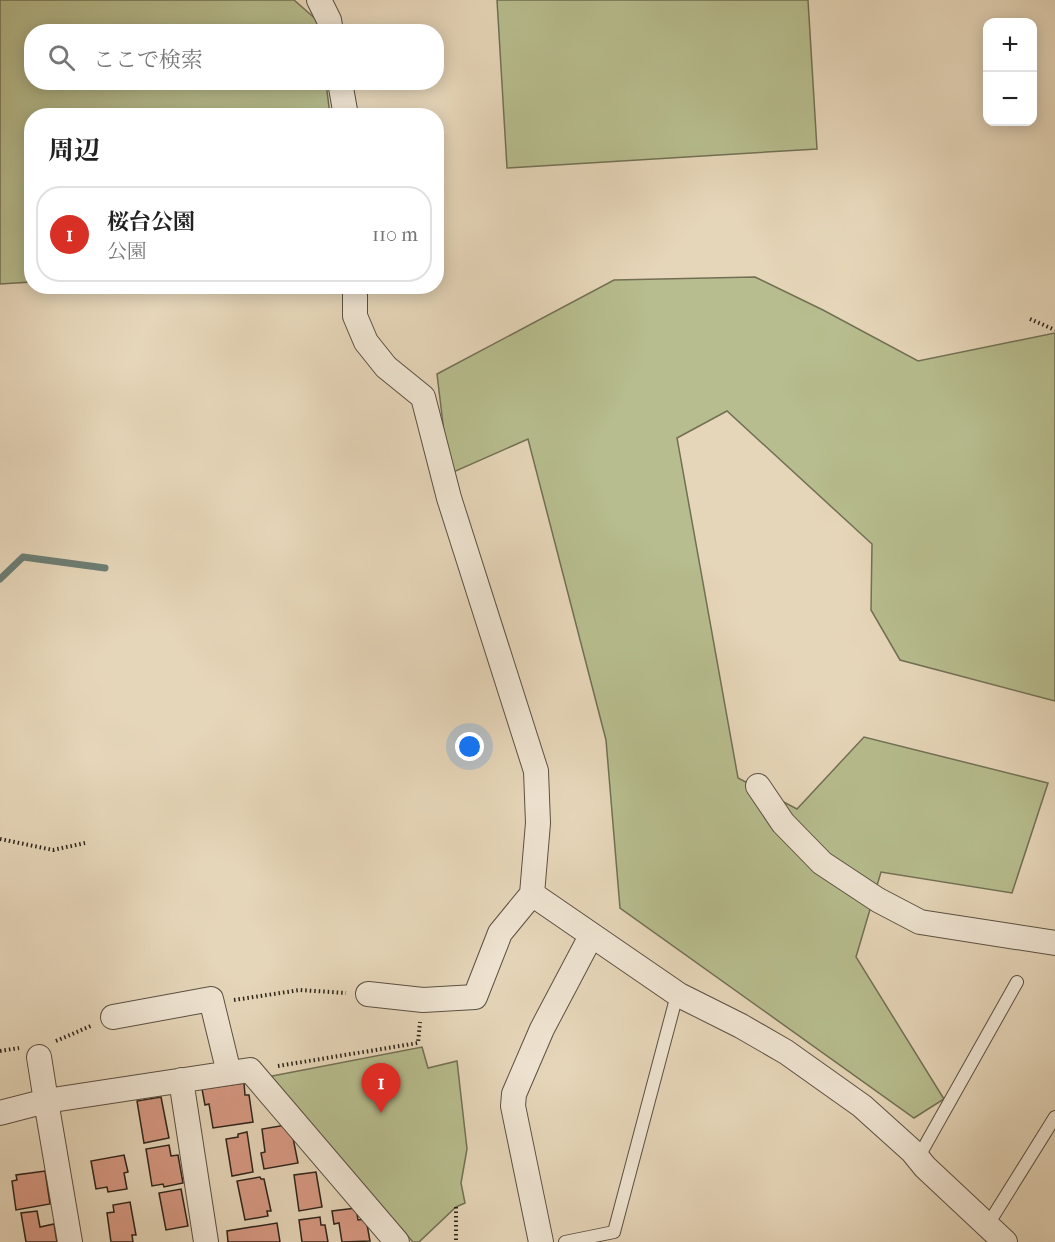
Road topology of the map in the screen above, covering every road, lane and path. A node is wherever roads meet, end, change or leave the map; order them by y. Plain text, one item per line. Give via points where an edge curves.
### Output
1 (319, 0) edge
2 (330, 24) edge
3 (341, 90) edge
4 (344, 108) edge
5 (355, 294) edge
6 (1030, 319) dead end
7 (1055, 330) edge
8 (758, 786) dead end
9 (0, 838) edge
10 (85, 843) dead end
11 (532, 894) junction
12 (591, 936) junction
13 (1055, 943) edge
14 (1017, 982) dead end
15 (368, 994) joint
16 (679, 995) junction
17 (423, 1000) junction
18 (213, 1004) junction
19 (113, 1017) joint
20 (38, 1048) junction
21 (0, 1051) edge
22 (239, 1071) junction
23 (181, 1080) junction
24 (46, 1101) junction
25 (0, 1113) edge
26 (1055, 1116) edge
27 (918, 1158) junction
28 (456, 1207) dead end
29 (996, 1234) edge
30 (70, 1242) edge
31 (206, 1242) edge
32 (397, 1242) edge
33 (456, 1242) edge
34 (541, 1242) edge
35 (565, 1242) edge

1 - 2 street
3 - 4 street
5 - 11 street via 355,316 366,342 386,367 423,397 446,488 536,771 538,823
6 - 7 path
8 - 13 street via 783,823 822,863 878,900 920,922
9 - 10 path via 53,850
11 - 12 street
11 - 17 street via 500,933 475,997
12 - 16 street
12 - 34 street via 542,1029 514,1094 513,1106
14 - 27 lane
15 - 17 street
15 - 18 path via 300,990
16 - 27 street via 786,1052 862,1106
16 - 35 lane via 614,1232
17 - 22 path via 418,1044
18 - 19 street via 212,999
18 - 22 street
19 - 20 path
20 - 21 path
20 - 24 street
22 - 23 street
22 - 32 street
23 - 24 street
23 - 31 street
24 - 25 street
24 - 30 street
26 - 29 lane
27 - 29 street
28 - 33 path

